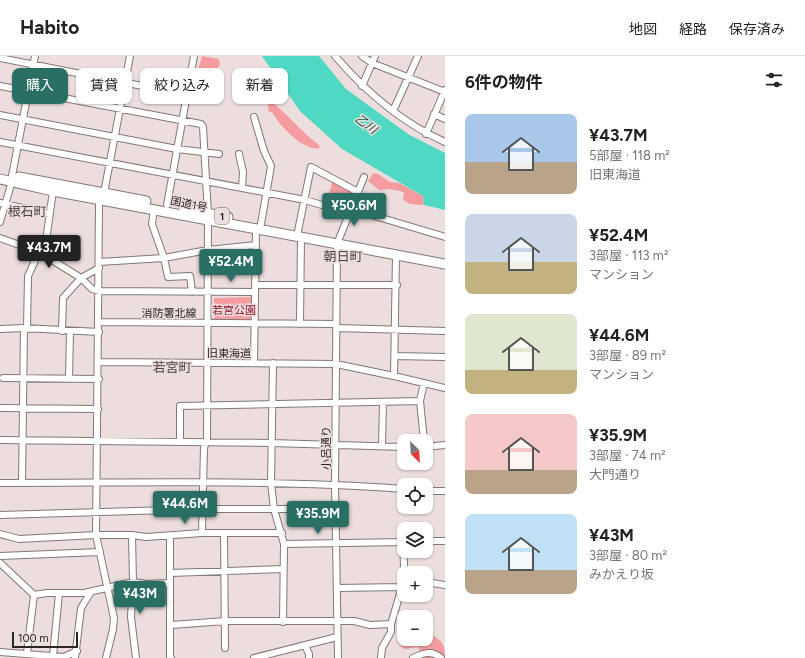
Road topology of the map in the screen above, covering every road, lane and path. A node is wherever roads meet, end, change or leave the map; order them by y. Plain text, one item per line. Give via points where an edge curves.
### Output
1 (35, 56) edge
2 (130, 56) edge
3 (194, 56) edge
4 (335, 56) edge
5 (362, 56) edge
6 (376, 56) edge
7 (418, 56) edge
8 (0, 58) edge
9 (372, 63) junction
10 (34, 65) junction
11 (33, 68) edge
12 (128, 68) edge
13 (192, 68) edge
14 (76, 73) edge
15 (408, 78) junction
16 (0, 86) edge
17 (362, 86) junction
18 (12, 89) edge
19 (445, 91) edge
20 (68, 99) edge
21 (26, 104) edge
22 (121, 104) edge
23 (186, 104) edge
24 (120, 108) junction
25 (393, 112) junction
26 (434, 114) junction
27 (0, 115) edge
28 (254, 117) dead end
29 (23, 119) junction
30 (445, 119) edge
31 (183, 121) junction
32 (426, 134) junction
33 (114, 136) junction
34 (0, 142) edge
35 (445, 142) edge
36 (18, 146) junction
37 (177, 149) junction
38 (204, 153) junction
39 (219, 154) dead end
40 (239, 154) dead end
41 (109, 163) junction
42 (0, 173) edge
43 (172, 176) junction
44 (364, 177) dead end
45 (12, 178) junction
46 (0, 179) edge
47 (206, 182) junction
48 (242, 188) junction
49 (53, 191) junction
50 (358, 192) junction
51 (267, 193) junction
52 (102, 196) junction
53 (305, 200) junction
54 (3, 203) edge
55 (167, 205) junction
56 (154, 209) junction
57 (351, 210) junction
58 (49, 214) junction
59 (208, 217) junction
60 (0, 222) edge
61 (259, 226) junction
62 (300, 234) junction
63 (445, 237) edge
64 (0, 238) edge
65 (339, 241) junction
66 (256, 245) junction
67 (208, 250) junction
68 (41, 253) junction
69 (396, 255) junction
70 (164, 258) junction
71 (445, 259) edge
72 (445, 264) edge
73 (99, 265) junction
74 (81, 278) junction
75 (301, 284) junction
76 (255, 285) junction
77 (397, 285) junction
78 (337, 286) junction
79 (99, 291) junction
80 (192, 292) junction
81 (207, 292) junction
82 (255, 292) junction
83 (99, 322) junction
84 (207, 323) junction
85 (255, 324) junction
86 (300, 324) junction
87 (336, 326) junction
88 (25, 328) junction
89 (0, 329) edge
90 (395, 330) junction
91 (62, 331) junction
92 (70, 331) junction
93 (445, 331) edge
94 (99, 332) junction
95 (395, 356) junction
96 (445, 358) edge
97 (99, 362) junction
98 (207, 363) junction
99 (254, 363) junction
100 (273, 363) junction
101 (336, 364) junction
102 (394, 376) junction
103 (4, 378) dead end
104 (23, 378) junction
105 (69, 379) junction
106 (99, 379) junction
107 (424, 383) junction
108 (445, 388) edge
109 (420, 401) junction
110 (336, 402) junction
111 (383, 402) junction
112 (272, 403) junction
113 (206, 406) junction
114 (0, 408) edge
115 (22, 408) junction
116 (98, 409) junction
117 (423, 434) edge
118 (0, 440) edge
119 (22, 440) junction
120 (98, 440) junction
121 (180, 442) junction
122 (206, 442) junction
123 (271, 443) junction
124 (336, 444) junction
125 (445, 445) edge
126 (382, 446) junction
127 (433, 446) edge
128 (397, 447) edge
129 (203, 482) junction
130 (0, 483) edge
131 (22, 483) junction
132 (97, 483) junction
133 (271, 483) junction
134 (335, 484) junction
135 (397, 488) edge
136 (433, 491) edge
137 (445, 491) edge
138 (203, 509) junction
139 (274, 509) junction
140 (336, 509) junction
141 (97, 513) junction
142 (0, 515) edge
143 (202, 533) junction
144 (224, 533) junction
145 (282, 533) junction
146 (0, 534) edge
147 (96, 535) junction
148 (132, 535) junction
149 (170, 536) junction
150 (433, 541) edge
151 (445, 541) edge
152 (397, 542) edge
153 (337, 543) junction
154 (284, 544) junction
155 (100, 552) junction
156 (0, 556) edge
157 (0, 563) edge
158 (283, 569) junction
159 (224, 571) junction
160 (170, 574) junction
161 (133, 582) junction
162 (169, 583) junction
163 (433, 583) edge
164 (445, 585) edge
165 (107, 587) junction
166 (397, 587) edge
167 (337, 588) junction
168 (91, 592) junction
169 (59, 593) junction
170 (34, 595) junction
171 (398, 602) edge
172 (225, 622) junction
173 (283, 622) junction
174 (338, 622) junction
175 (391, 624) junction
176 (171, 625) junction
177 (338, 637) junction
178 (305, 644) junction
179 (225, 648) dead end
180 (77, 651) junction
181 (0, 652) edge
182 (27, 653) junction
183 (53, 656) junction
184 (75, 658) edge
185 (106, 658) edge
186 (136, 658) edge
187 (171, 658) edge
188 (254, 658) edge
189 (309, 658) edge
190 (338, 658) edge
191 (382, 658) edge
192 (414, 658) edge
193 (441, 658) edge

1 - 10 street
2 - 12 street
3 - 13 street
4 - 17 street
5 - 9 street
6 - 9 street
7 - 15 street
8 - 10 street
9 - 15 street
9 - 17 street
10 - 11 street
10 - 14 street
15 - 19 street
15 - 25 street
16 - 18 street
17 - 25 street
19 - 26 street
20 - 24 street
21 - 29 street
22 - 24 street
23 - 31 street
24 - 31 street
24 - 33 street
25 - 32 street
26 - 30 street
26 - 32 street
27 - 29 street
28 - 51 street via 271,166
29 - 33 street
29 - 36 street
31 - 37 street
31 - 38 street via 201,124 203,127
32 - 35 street
33 - 37 street
33 - 41 street
34 - 36 street
36 - 41 street
36 - 45 street
37 - 38 street
37 - 43 street
38 - 39 street
38 - 47 street
40 - 48 street via 243,172
41 - 43 street
41 - 52 street
42 - 45 highway, 国道1号 / 1
43 - 47 street
43 - 55 street
44 - 50 street
45 - 46 highway, 国道1号 / 1
45 - 49 highway, 国道1号 / 1
45 - 52 highway, 国道1号 / 1
45 - 54 street
47 - 48 street
47 - 59 street
48 - 51 street
49 - 52 highway, 国道1号 / 1
49 - 58 street
50 - 53 street via 311,167
50 - 57 street
51 - 53 street
51 - 61 street
52 - 55 highway, 国道1号 / 1
52 - 56 highway, 国道1号 / 1
52 - 73 street via 99,205
53 - 57 street via 332,208
53 - 62 street
54 - 58 street
54 - 60 street
55 - 59 highway, 国道1号 / 1
56 - 59 highway, 国道1号 / 1
56 - 70 street via 152,224
57 - 63 street
57 - 65 street
58 - 68 street
59 - 61 highway, 国道1号 / 1
59 - 67 street
61 - 62 highway, 国道1号 / 1
61 - 66 street
62 - 65 highway, 国道1号 / 1
62 - 75 street
64 - 68 street
65 - 69 highway, 国道1号 / 1
65 - 71 highway, 国道1号 / 1
65 - 78 street, 小呂通り
66 - 67 street
66 - 76 street
67 - 70 street
67 - 81 street
68 - 74 street
68 - 88 street via 28,276
69 - 72 highway, 国道1号 / 1
69 - 77 street
70 - 73 street
70 - 80 street via 168,277 190,276
73 - 74 street
73 - 79 street
74 - 79 street
74 - 91 street via 63,298
75 - 76 street
75 - 78 street
75 - 86 street
76 - 82 street
77 - 78 street
77 - 90 street
78 - 87 street, 小呂通り
79 - 80 street
79 - 83 street
80 - 81 street
81 - 82 street
81 - 84 street
82 - 85 street
83 - 84 street, 消防署北線
83 - 94 street
84 - 85 street, 消防署北線
84 - 98 street
85 - 86 street, 消防署北線
85 - 99 street
86 - 87 street, 消防署北線
87 - 90 street, 消防署北線
87 - 101 street, 小呂通り
88 - 89 street
88 - 91 street
88 - 104 street
90 - 93 street, 消防署北線
90 - 95 street
91 - 92 street
92 - 94 street
92 - 105 street
94 - 97 street
95 - 96 street
95 - 102 street
97 - 98 street, 旧東海道
97 - 106 street
98 - 99 street, 旧東海道
98 - 113 street
99 - 100 street, 旧東海道
100 - 101 street, 旧東海道
100 - 112 street
101 - 102 street, 旧東海道
101 - 110 street, 小呂通り
102 - 107 street, 旧東海道
103 - 104 street
104 - 105 street
104 - 115 street
105 - 106 street
106 - 116 street
107 - 108 street, 旧東海道
107 - 109 street
109 - 111 street
109 - 117 street
110 - 111 street
110 - 112 street
110 - 124 street, 小呂通り
111 - 126 street
112 - 113 street
112 - 123 street
113 - 121 street via 180,406
113 - 122 street
114 - 115 street
115 - 116 street
115 - 119 street
116 - 120 street
118 - 119 street
119 - 120 street
119 - 131 street
120 - 121 street
120 - 132 street
121 - 122 street
122 - 123 street
122 - 129 street
123 - 124 street
123 - 133 street
124 - 126 street
124 - 134 street, 小呂通り
125 - 127 street
126 - 128 street
129 - 132 street
129 - 133 street
129 - 138 street
130 - 131 street
131 - 132 street
132 - 141 street
133 - 134 street
133 - 139 street
134 - 135 street
134 - 140 street, 小呂通り
136 - 137 street
138 - 139 street
138 - 141 street
138 - 143 street
139 - 140 street
139 - 145 street
140 - 153 street, 小呂通り
141 - 142 street
141 - 147 street
143 - 144 street
143 - 149 street
144 - 145 street
144 - 159 street
145 - 154 street
146 - 147 street via 19,539
147 - 148 street
147 - 155 street
148 - 149 street
148 - 161 street
149 - 160 street
150 - 151 street
152 - 153 street
153 - 154 street
153 - 167 street, 小呂通り
154 - 158 street
155 - 156 street
155 - 165 street
157 - 170 street
158 - 159 street
158 - 173 street
159 - 160 street
159 - 172 street
160 - 162 street
161 - 162 street
161 - 165 street
161 - 186 street via 131,617
162 - 176 street
163 - 164 street
165 - 168 street
165 - 185 street via 114,618
166 - 167 street
167 - 174 street, 小呂通り
168 - 169 street
168 - 180 street via 81,608
169 - 170 street
169 - 183 street
170 - 182 street
171 - 175 street
172 - 173 street
172 - 176 street
172 - 179 street
173 - 174 street
174 - 175 street
174 - 177 street, 小呂通り
175 - 191 street via 391,632 382,648
176 - 187 street
177 - 178 street
177 - 190 street, 小呂通り
178 - 188 street
178 - 189 street
180 - 183 street via 64,657
180 - 184 street
181 - 182 street
182 - 183 street
192 - 193 street via 432,653

